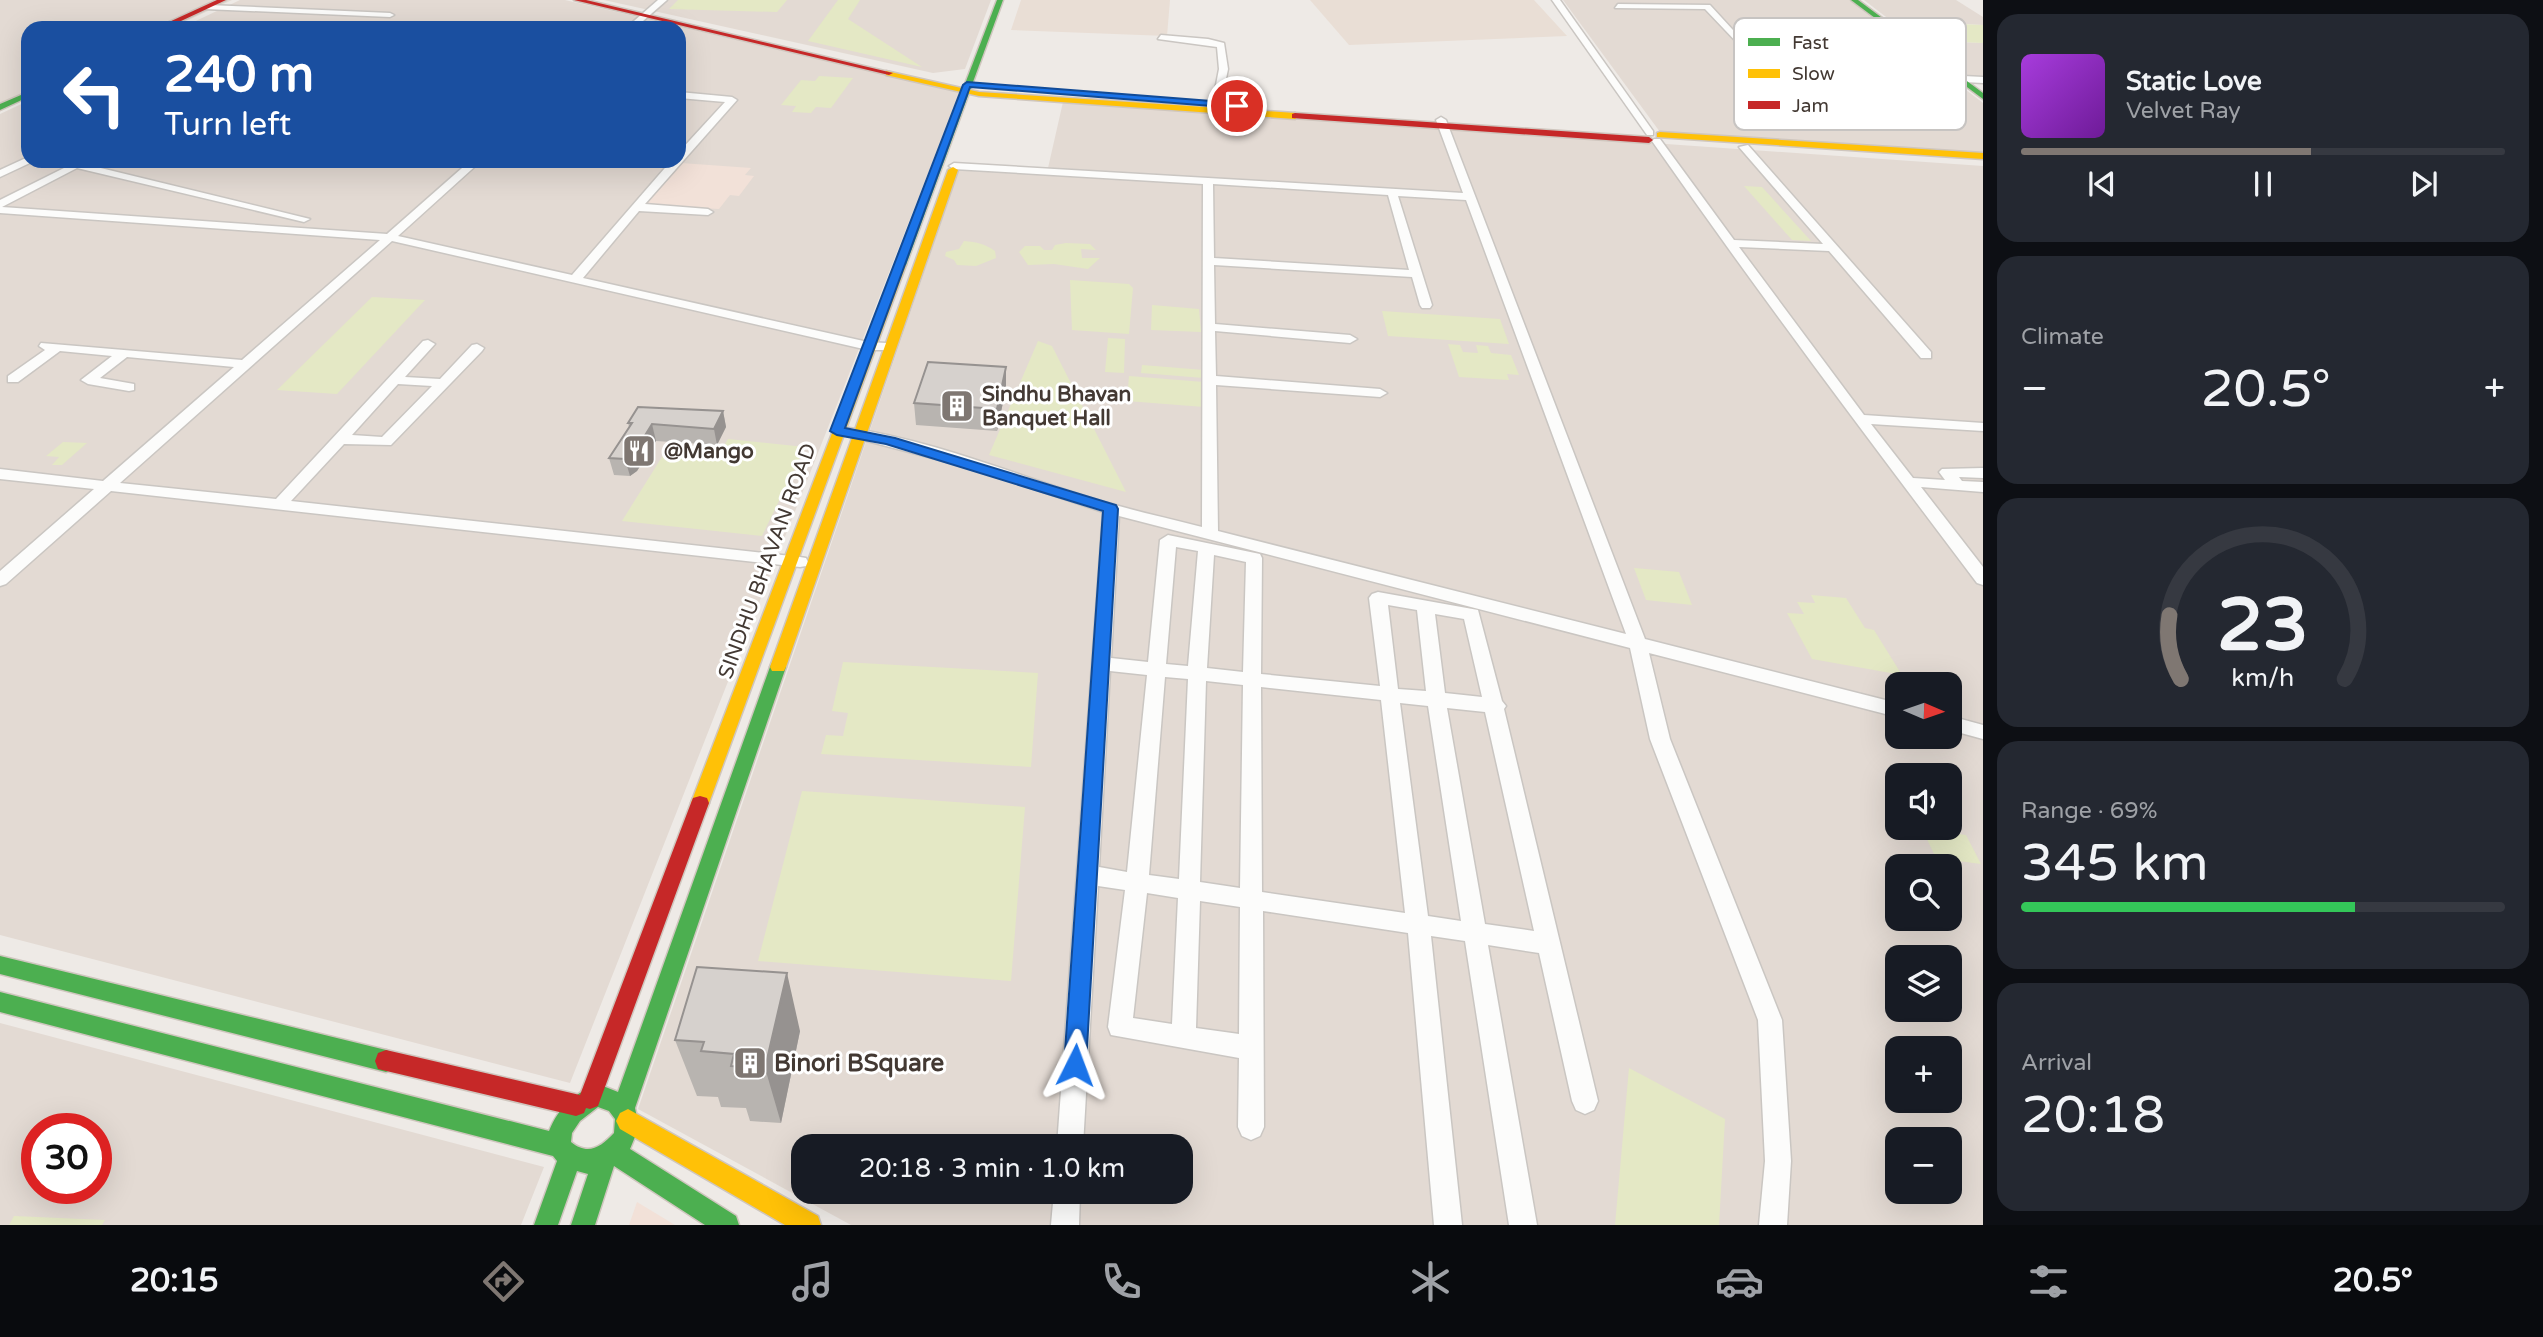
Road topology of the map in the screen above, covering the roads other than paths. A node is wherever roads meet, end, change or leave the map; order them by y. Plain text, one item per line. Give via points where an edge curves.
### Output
1 (577, 0) edge
2 (594, 0) edge
3 (663, 0) edge
4 (1000, 0) edge
5 (1008, 0) edge
6 (1556, 0) edge
7 (1854, 0) edge
8 (219, 3) edge
9 (1618, 6) dead end
10 (648, 14) junction
11 (390, 15) dead end
12 (1878, 18) edge
13 (177, 21) edge
14 (183, 21) edge
15 (639, 21) edge
16 (680, 21) edge
17 (680, 21) edge
18 (686, 22) edge
19 (686, 22) edge
20 (1734, 35) edge
21 (1161, 37) dead end
22 (1966, 84) edge
23 (973, 85) junction
24 (21, 95) edge
25 (686, 96) edge
26 (1983, 97) edge
27 (0, 105) edge
28 (1217, 108) junction
29 (1443, 123) junction
30 (1654, 137) junction
31 (1744, 146) junction
32 (686, 150) edge
33 (1983, 156) edge
34 (1983, 163) edge
35 (21, 164) edge
36 (954, 166) junction
37 (61, 168) edge
38 (90, 168) edge
39 (468, 168) edge
40 (670, 168) edge
41 (0, 174) edge
42 (1209, 181) junction
43 (1392, 192) junction
44 (1471, 197) junction
45 (3, 200) edge
46 (242, 206) junction
47 (634, 207) junction
48 (0, 210) edge
49 (708, 212) dead end
50 (304, 219) dead end
51 (214, 225) junction
52 (388, 237) junction
53 (1728, 243) junction
54 (1832, 248) junction
55 (1209, 261) junction
56 (1417, 274) junction
57 (574, 280) junction
58 (1426, 305) dead end
59 (1209, 327) junction
60 (1350, 339) dead end
61 (428, 344) dead end
62 (869, 346) junction
63 (891, 347) junction
64 (477, 348) dead end
65 (124, 353) junction
66 (1926, 355) dead end
67 (244, 364) junction
68 (13, 379) dead end
69 (394, 380) junction
70 (1210, 380) junction
71 (443, 383) junction
72 (129, 387) dead end
73 (1380, 393) dead end
74 (1860, 419) junction
75 (1983, 427) edge
76 (837, 431) junction
77 (860, 433) junction
78 (340, 439) junction
79 (1983, 473) edge
80 (0, 474) edge
81 (1908, 482) junction
82 (108, 485) junction
83 (1957, 485) junction
84 (1983, 487) edge
85 (280, 504) junction
86 (1111, 509) junction
87 (1208, 541) junction
88 (789, 562) junction
89 (815, 563) junction
90 (1374, 575) junction
91 (1983, 579) edge
92 (0, 580) edge
93 (1378, 598) junction
94 (1425, 606) junction
95 (1637, 642) junction
96 (1099, 663) junction
97 (1156, 670) junction
98 (1196, 674) junction
99 (1251, 680) junction
100 (1392, 695) junction
101 (1436, 699) junction
102 (1496, 706) junction
103 (1885, 707) edge
104 (1962, 726) edge
105 (1983, 732) edge
106 (1087, 875) junction
107 (1137, 883) junction
108 (1188, 890) junction
109 (1252, 900) junction
110 (1418, 924) junction
111 (1476, 933) junction
112 (1550, 944) junction
113 (0, 965) edge
114 (0, 1002) edge
115 (1184, 1037) junction
116 (1252, 1048) junction
117 (583, 1101) junction
118 (1586, 1101) dead end
119 (626, 1114) junction
120 (1251, 1127) dead end
121 (1071, 1134) edge
122 (566, 1152) junction
123 (609, 1155) junction
124 (1066, 1204) edge
125 (546, 1225) edge
126 (583, 1225) edge
127 (727, 1225) edge
128 (809, 1225) edge
129 (1065, 1225) edge
130 (1448, 1225) edge
131 (1522, 1225) edge
132 (1773, 1225) edge

1 - 10 main road
2 - 10 main road
3 - 10 street
4 - 23 main road, SINDHU BHAVAN ROAD
5 - 23 main road, SINDHU BHAVAN ROAD
6 - 30 street
7 - 12 main road
8 - 11 street
8 - 13 main road
8 - 14 main road
9 - 20 street via 1707,7
10 - 15 street
10 - 16 main road
10 - 17 main road
18 - 23 main road
19 - 23 main road
21 - 28 street via 1221,45
22 - 26 main road
23 - 28 main road
23 - 36 main road, SINDHU BHAVAN ROAD
23 - 62 main road, SINDHU BHAVAN ROAD
24 - 27 main road
25 - 32 street via 732,100
28 - 29 main road
29 - 30 main road
29 - 44 street
30 - 31 main road
30 - 33 main road
30 - 53 street
31 - 34 main road
31 - 54 street
35 - 41 street
36 - 42 street
36 - 63 main road, SINDHU BHAVAN ROAD
37 - 45 street
38 - 46 street
39 - 52 street
40 - 47 street
42 - 43 street
42 - 55 street
43 - 44 street
43 - 56 street
44 - 95 street
46 - 50 street
46 - 51 street
47 - 49 street
47 - 57 street
48 - 51 street
51 - 52 street
52 - 57 street
52 - 67 street
53 - 54 street
53 - 74 street
54 - 66 street
55 - 56 street
55 - 59 street
56 - 58 street
57 - 62 street
59 - 60 street
59 - 70 street
61 - 69 street
62 - 63 street
62 - 76 main road, SINDHU BHAVAN ROAD
63 - 77 main road, SINDHU BHAVAN ROAD
64 - 71 street
65 - 67 street
65 - 68 street via 52,347
65 - 72 street via 88,380
67 - 82 street
69 - 71 street
69 - 78 street
70 - 73 street
70 - 87 street
71 - 78 street via 386,442
74 - 75 street
74 - 81 street
76 - 77 street
76 - 88 main road, SINDHU BHAVAN ROAD
77 - 86 street
77 - 89 main road, SINDHU BHAVAN ROAD
78 - 85 street
79 - 83 street via 1947,472
80 - 82 street
81 - 83 street
81 - 91 street
82 - 85 street
82 - 92 street
83 - 84 street
85 - 88 street
86 - 87 street
86 - 96 street
87 - 90 street
87 - 97 street via 1168,540
87 - 98 street
87 - 99 street via 1254,558
88 - 89 street
88 - 117 main road, SINDHU BHAVAN ROAD
89 - 119 main road, SINDHU BHAVAN ROAD
90 - 93 street
90 - 95 street
93 - 94 street
93 - 100 street
94 - 101 street
94 - 102 street via 1472,614
95 - 103 street
95 - 132 street via 1660,739 1770,1020 1779,1161
96 - 97 street
96 - 106 street
97 - 98 street
97 - 107 street
98 - 99 street
98 - 108 street
99 - 100 street
99 - 109 street
100 - 101 street
100 - 110 street
101 - 102 street
101 - 111 street
102 - 112 street
104 - 105 street
106 - 107 street
106 - 121 street
107 - 108 street
107 - 115 street via 1120,1027
108 - 109 street
108 - 115 street
109 - 110 street
109 - 116 street
110 - 111 street
110 - 130 street
111 - 112 street
111 - 131 street
112 - 118 street
113 - 117 main road via 360,1055
114 - 122 main road
115 - 116 street
116 - 120 street
117 - 119 main road via 609,1096
117 - 122 main road via 562,1124 560,1136
119 - 123 main road via 624,1137
119 - 128 main road
122 - 123 main road via 585,1162
122 - 125 main road
123 - 126 main road
123 - 127 main road
124 - 129 street

